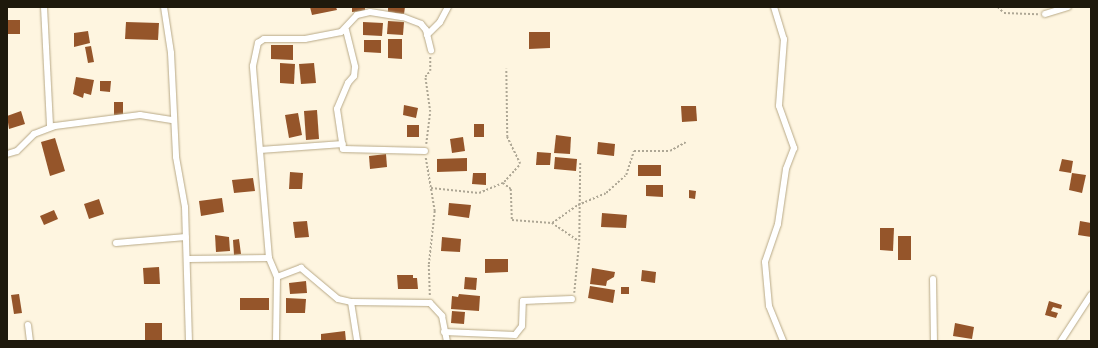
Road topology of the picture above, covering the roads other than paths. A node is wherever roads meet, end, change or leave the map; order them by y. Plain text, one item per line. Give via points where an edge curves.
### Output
1 (44, 7) edge
2 (164, 7) edge
3 (448, 7) edge
4 (774, 7) edge
5 (1068, 7) edge
6 (1045, 14) road end
7 (346, 30) junction
8 (427, 35) junction
9 (431, 50) road end
10 (172, 120) junction
11 (50, 127) junction
12 (343, 144) junction
13 (260, 150) junction
14 (426, 151) road end
15 (7, 154) edge
16 (186, 237) junction
17 (116, 243) dead end
18 (269, 258) junction
19 (188, 259) junction
20 (277, 277) junction
21 (933, 279) dead end
22 (1091, 296) edge
23 (572, 299) road end
24 (351, 302) junction
25 (28, 325) dead end
26 (444, 332) junction
27 (30, 341) edge
28 (189, 341) edge
29 (276, 341) edge
30 (357, 341) edge
31 (447, 341) edge
32 (783, 341) edge
33 (934, 341) edge
34 (1061, 341) edge

1 - 11 street
2 - 10 street via 171,53
3 - 8 street via 440,22
4 - 32 street via 784,39 779,106 794,148 786,169 778,224 765,262 769,306
5 - 6 street
7 - 8 street via 357,15 380,13 421,24
7 - 12 street via 355,67 354,76 348,83 337,109
7 - 13 street via 304,38 264,39 258,42 253,66
8 - 9 street
10 - 11 street via 140,116
10 - 16 street
11 - 15 street via 34,134 17,151
12 - 13 street
12 - 14 street via 343,149
13 - 18 street
16 - 17 street
16 - 19 street
18 - 19 street
18 - 20 street
19 - 28 street via 186,312
20 - 24 street via 301,268 338,298
20 - 29 street
21 - 33 street
22 - 34 street
23 - 26 street via 523,301 522,326 515,335
24 - 26 street via 430,304 442,316
24 - 30 street
25 - 27 street
26 - 31 street

